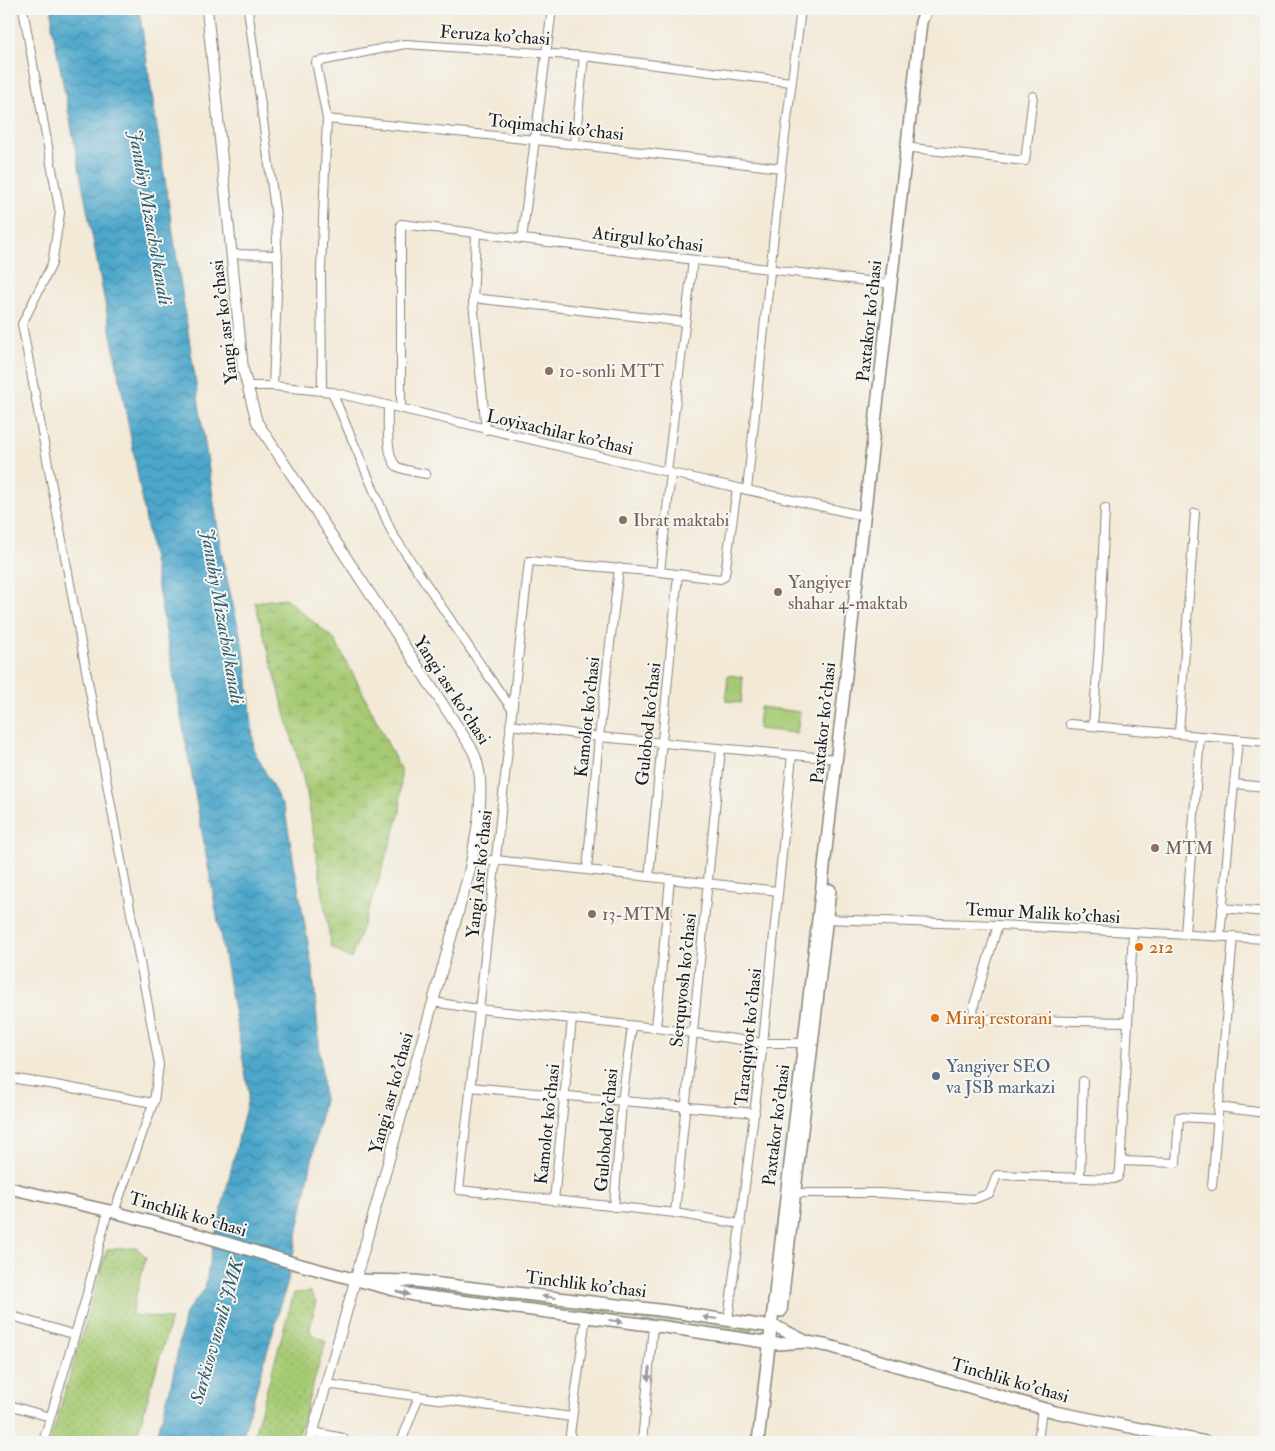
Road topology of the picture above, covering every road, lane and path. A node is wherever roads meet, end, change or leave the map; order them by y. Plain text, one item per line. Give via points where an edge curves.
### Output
1 (23, 9) edge
2 (207, 9) edge
3 (248, 9) edge
4 (552, 9) edge
5 (800, 9) edge
6 (927, 9) edge
7 (546, 52) junction
8 (584, 56) junction
9 (791, 82) junction
10 (1033, 96) dead end
11 (327, 119) junction
12 (535, 140) junction
13 (575, 144) junction
14 (913, 148) junction
15 (781, 168) junction
16 (476, 233) junction
17 (522, 239) junction
18 (232, 254) junction
19 (278, 255) junction
20 (693, 260) junction
21 (770, 270) junction
22 (891, 284) junction
23 (473, 298) junction
24 (686, 322) junction
25 (247, 386) junction
26 (273, 386) junction
27 (322, 390) junction
28 (332, 392) junction
29 (388, 406) junction
30 (401, 409) junction
31 (486, 430) junction
32 (669, 473) junction
33 (426, 474) dead end
34 (737, 488) junction
35 (747, 490) junction
36 (1105, 508) dead end
37 (1195, 513) dead end
38 (864, 516) junction
39 (619, 568) junction
40 (660, 572) junction
41 (678, 574) junction
42 (512, 709) junction
43 (1070, 724) dead end
44 (510, 725) junction
45 (1093, 726) junction
46 (1179, 733) junction
47 (1200, 736) junction
48 (599, 737) junction
49 (1238, 740) junction
50 (1266, 742) edge
51 (661, 743) junction
52 (721, 749) junction
53 (792, 756) junction
54 (837, 760) junction
55 (1234, 784) junction
56 (1266, 787) edge
57 (496, 860) junction
58 (471, 861) junction
59 (587, 870) junction
60 (649, 877) junction
61 (670, 879) junction
62 (707, 882) junction
63 (778, 891) junction
64 (1222, 908) junction
65 (1266, 912) edge
66 (823, 919) junction
67 (998, 925) junction
68 (1133, 932) junction
69 (1186, 934) junction
70 (1220, 936) junction
71 (1233, 936) junction
72 (1266, 939) edge
73 (433, 1002) junction
74 (478, 1009) junction
75 (572, 1019) junction
76 (1128, 1022) junction
77 (632, 1026) junction
78 (656, 1028) junction
79 (692, 1033) junction
80 (763, 1043) junction
81 (804, 1043) junction
82 (9, 1078) edge
83 (1083, 1082) dead end
84 (470, 1087) junction
85 (564, 1096) junction
86 (622, 1102) junction
87 (154, 1103) junction
88 (685, 1107) junction
89 (1218, 1107) junction
90 (755, 1113) junction
91 (1266, 1113) edge
92 (1217, 1120) junction
93 (1121, 1160) junction
94 (1080, 1178) junction
95 (1212, 1186) dead end
96 (9, 1188) edge
97 (795, 1193) junction
98 (554, 1201) junction
99 (614, 1207) junction
100 (111, 1211) junction
101 (675, 1214) junction
102 (741, 1224) junction
103 (356, 1280) junction
104 (9, 1315) edge
105 (586, 1316) junction
106 (728, 1320) junction
107 (654, 1326) junction
108 (775, 1327) junction
109 (75, 1335) junction
110 (807, 1342) junction
111 (773, 1343) junction
112 (326, 1384) junction
113 (419, 1396) junction
114 (9, 1405) edge
115 (1042, 1408) junction
116 (50, 1417) junction
117 (572, 1417) junction
118 (312, 1437) edge
119 (1155, 1437) edge
120 (43, 1442) edge
121 (346, 1442) edge
122 (401, 1442) edge
123 (569, 1442) edge
124 (642, 1442) edge
125 (758, 1442) edge
126 (766, 1442) edge
127 (1038, 1442) edge
128 (1206, 1442) edge

1 - 87 street via 60,213 52,264 22,324 160,1065
2 - 18 street, Yangi asr ko'chasi
3 - 19 street via 276,217
4 - 7 street
5 - 9 street
6 - 14 main road, Paxtakor ko'chasi via 929,22
6 - 22 main road, Paxtakor ko'chasi via 921,22
7 - 8 street, Feruza ko'chasi
7 - 11 street, Feruza ko'chasi via 405,44 316,62
7 - 12 street
8 - 9 street, Feruza ko'chasi
8 - 13 street
9 - 15 street
10 - 14 street via 1025,161
11 - 12 street, Toqimachi ko'chasi
11 - 27 street, Feruza ko'chasi
12 - 13 street, Toqimachi ko'chasi
12 - 17 street
13 - 15 street, Toqimachi ko'chasi
14 - 66 main road, Paxtakor ko'chasi
15 - 21 street
16 - 17 street, Atirgul ko'chasi
16 - 23 street
16 - 30 street, Atirgul ko'chasi via 401,224
17 - 20 street, Atirgul ko'chasi
18 - 19 street
18 - 25 street, Yangi asr ko'chasi
19 - 26 street
20 - 21 street, Atirgul ko'chasi
20 - 24 street
21 - 22 street, Atirgul ko'chasi
21 - 35 street
22 - 38 main road, Paxtakor ko'chasi
23 - 24 street
23 - 31 street
24 - 32 street
25 - 26 street, Loyixachilar ko'chasi
25 - 58 street, Yangi asr ko'chasi via 257,422 477,759 480,776 478,818
26 - 27 street, Loyixachilar ko'chasi
27 - 28 street, Loyixachilar ko'chasi
28 - 29 street, Loyixachilar ko'chasi
28 - 42 street via 392,533
29 - 30 street, Loyixachilar ko'chasi
29 - 33 street via 389,452 394,464
30 - 31 street, Loyixachilar ko'chasi
31 - 32 street, Loyixachilar ko'chasi
32 - 34 street, Loyixachilar ko'chasi
32 - 40 street
34 - 35 street, Loyixachilar ko'chasi
34 - 41 street via 724,577
35 - 38 street, Loyixachilar ko'chasi
36 - 45 street
37 - 46 street
38 - 54 main road, Paxtakor ko'chasi
39 - 40 street
39 - 42 street, Yangi Asr ko'chasi via 529,560
39 - 48 street, Kamolot ko'chasi
40 - 41 street
41 - 51 street, Gulobod ko'chasi
42 - 44 street, Yangi Asr ko'chasi
43 - 45 street
44 - 48 street
44 - 57 street, Yangi Asr ko'chasi
45 - 46 street
46 - 47 street
47 - 49 street
47 - 69 street
48 - 51 street
48 - 59 street, Kamolot ko'chasi
49 - 50 street
49 - 55 street
51 - 52 street
51 - 60 street, Gulobod ko'chasi
52 - 53 street
52 - 62 street, Serquyosh ko'chasi
53 - 54 street
53 - 63 street, Taraqqiyot ko'chasi
54 - 66 main road, Paxtakor ko'chasi
55 - 56 street
55 - 64 street
57 - 58 street
57 - 59 street
57 - 74 street, Yangi Asr ko'chasi
58 - 73 street, Yangi asr ko'chasi
59 - 60 street
60 - 61 street
61 - 62 street
61 - 78 street
62 - 63 street
62 - 79 street, Serquyosh ko'chasi
63 - 80 street, Taraqqiyot ko'chasi
64 - 65 street
64 - 70 street
66 - 67 street, Temur Malik ko'chasi
66 - 81 main road, Paxtakor ko'chasi
66 - 97 main road, Paxtakor ko'chasi
67 - 68 street, Temur Malik ko'chasi
67 - 76 street via 974,1004 976,1020
68 - 69 street, Temur Malik ko'chasi
68 - 76 street
69 - 70 street, Temur Malik ko'chasi
70 - 71 street, Temur Malik ko'chasi
71 - 72 street, Temur Malik ko'chasi
71 - 89 street
73 - 74 street
73 - 103 street, Yangi asr ko'chasi
74 - 75 street
74 - 84 street, Yangi Asr ko'chasi
75 - 77 street
75 - 85 street, Kamolot ko'chasi
76 - 93 street
77 - 78 street
77 - 86 street, Gulobod ko'chasi
78 - 79 street
79 - 80 street
79 - 88 street, Serquyosh ko'chasi
80 - 81 street
80 - 90 street, Taraqqiyot ko'chasi
81 - 108 main road, Paxtakor ko'chasi
82 - 87 street
83 - 94 street
84 - 85 street
84 - 98 street, Yangi Asr ko'chasi via 459,1190
85 - 86 street
85 - 98 street, Kamolot ko'chasi
86 - 88 street
86 - 99 street, Gulobod ko'chasi
87 - 100 street
88 - 90 street
88 - 101 street, Serquyosh ko'chasi
89 - 91 street
89 - 92 street
90 - 102 street, Taraqqiyot ko'chasi
92 - 93 street via 1179,1117 1176,1163
92 - 95 street
93 - 94 street via 1118,1176 1114,1179
94 - 97 street via 997,1175 990,1193 974,1199 880,1193
96 - 100 main road, Tinchlik ko'chasi
97 - 108 main road, Paxtakor ko'chasi
98 - 99 street
99 - 101 street
100 - 103 main road, Tinchlik ko'chasi
100 - 109 street
101 - 102 street
102 - 106 street, Taraqqiyot ko'chasi
103 -> 105 main road, Tinchlik ko'chasi via 412,1295
106 -> 103 main road, Tinchlik ko'chasi via 415,1281
103 - 112 street, Yangi asr ko'chasi
104 - 109 street
105 -> 107 main road, Tinchlik ko'chasi
105 - 117 street
106 - 108 main road, Tinchlik ko'chasi
107 - 111 main road, Tinchlik ko'chasi
107 -> 124 street
108 - 110 main road, Tinchlik ko'chasi
108 - 111 main road, Paxtakor ko'chasi
109 - 116 street
110 - 111 main road, Tinchlik ko'chasi
110 - 115 main road, Tinchlik ko'chasi
111 - 125 main road, Paxtakor ko'chasi
111 - 126 main road, Paxtakor ko'chasi
112 - 113 street
112 - 118 street, Yangi asr ko'chasi
113 - 117 street
113 - 122 street
114 - 116 street
115 - 119 main road, Tinchlik ko'chasi
115 - 127 street
116 - 120 street
117 - 123 street
118 - 121 street via 343,1438
119 - 128 main road, Tinchlik ko'chasi

